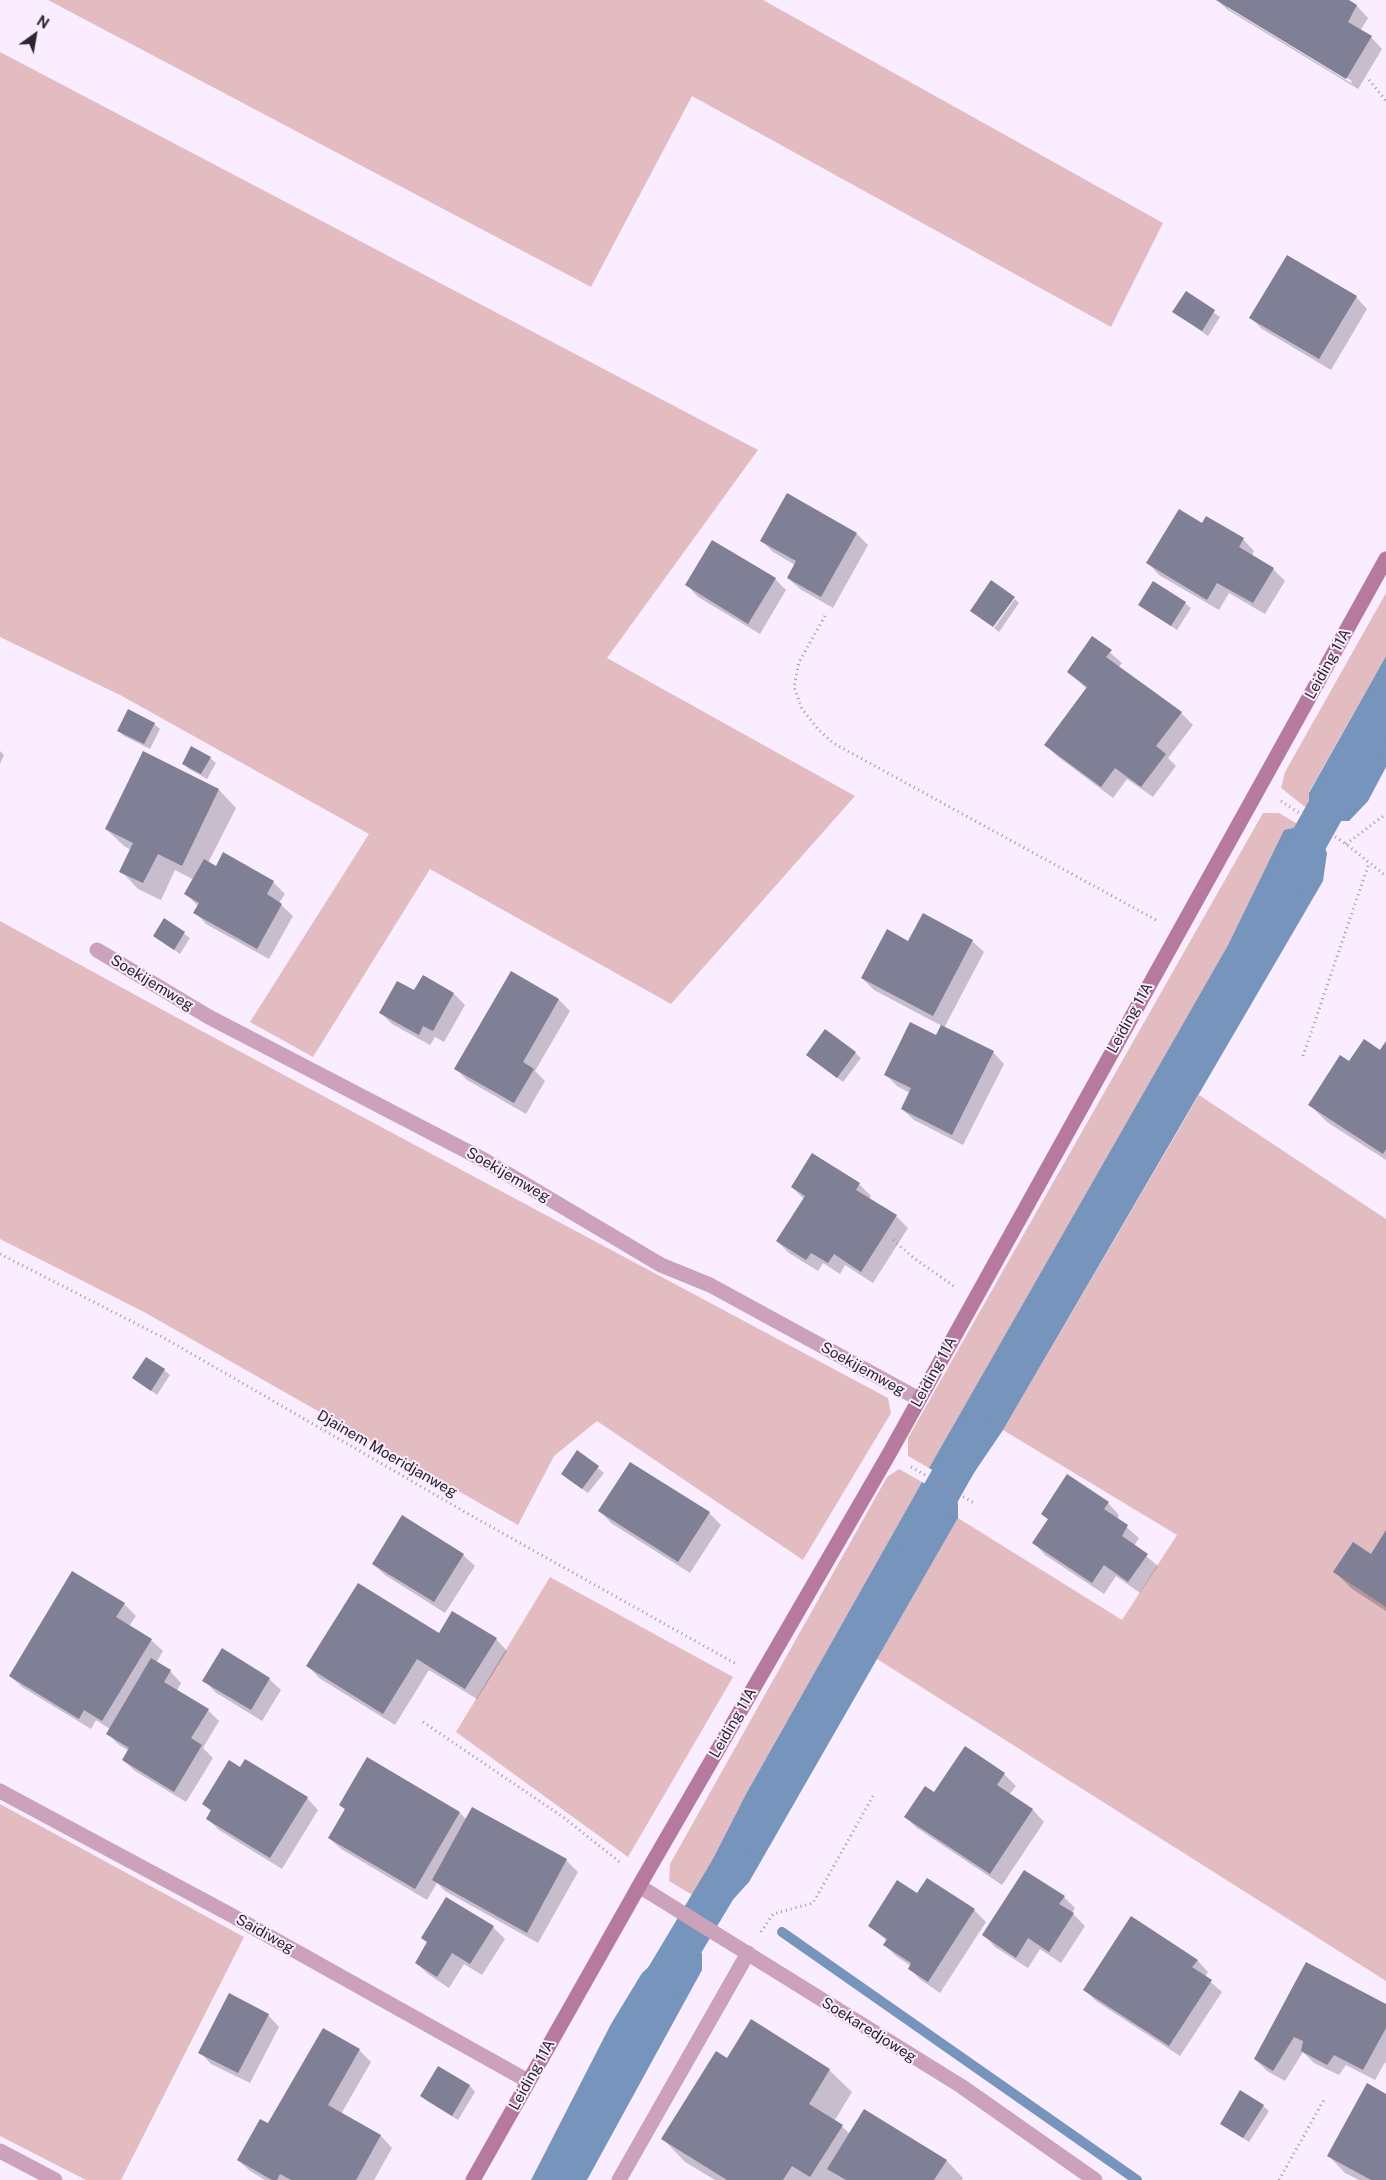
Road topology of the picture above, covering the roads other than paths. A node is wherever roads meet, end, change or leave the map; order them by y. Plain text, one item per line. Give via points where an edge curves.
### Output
1 (1386, 558) edge
2 (97, 950) dead end
3 (919, 1399) junction
4 (0, 1791) edge
5 (641, 1882) junction
6 (748, 1953) junction
7 (528, 2081) junction
8 (0, 2151) edge
9 (55, 2180) edge
10 (473, 2180) edge
11 (620, 2180) edge
12 (1095, 2180) edge

1 - 3 street, Leiding 11A
2 - 3 street, Soekijemweg via 209,1017 484,1160 661,1265 710,1285
3 - 5 street, Leiding 11A
4 - 7 street, Saidiweg via 231,1915
5 - 6 street, Soekaredjoweg via 663,1901
5 - 7 street, Leiding 11A
6 - 11 street
6 - 12 street, Soekaredjoweg via 961,2086
7 - 10 street, Leiding 11A
8 - 9 street

